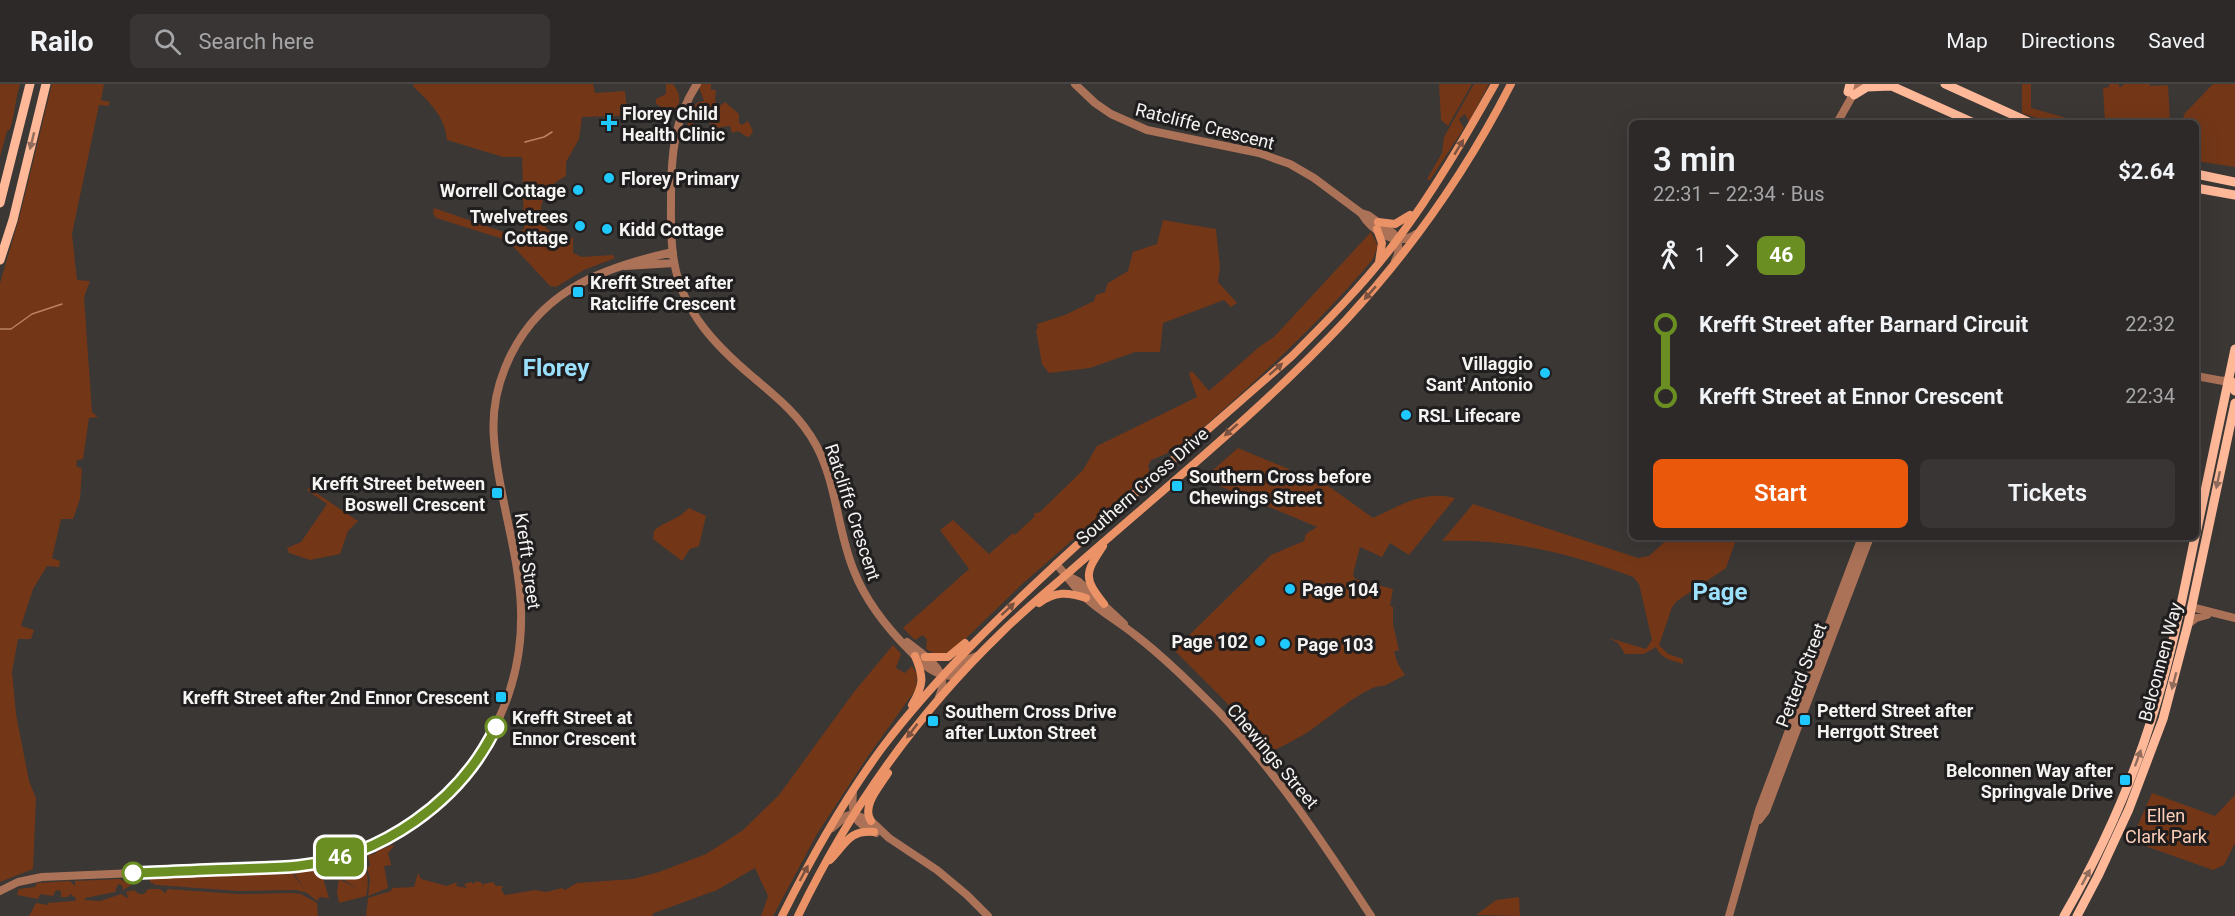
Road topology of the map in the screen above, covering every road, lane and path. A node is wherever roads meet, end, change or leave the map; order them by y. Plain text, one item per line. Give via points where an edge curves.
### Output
1 (30, 84) edge
2 (46, 84) edge
3 (1075, 84) edge
4 (1495, 84) edge
5 (1512, 84) edge
6 (1859, 84) edge
7 (1945, 84) edge
8 (1889, 85) edge
9 (695, 87) edge
10 (1851, 89) edge
11 (1838, 120) edge
12 (1967, 120) edge
13 (2022, 120) edge
14 (2199, 173) edge
15 (2235, 180) edge
16 (2199, 189) edge
17 (1429, 193) junction
18 (2234, 196) edge
19 (0, 203) edge
20 (1377, 225) junction
21 (1420, 231) junction
22 (1397, 240) junction
23 (673, 252) junction
24 (0, 261) edge
25 (1379, 262) junction
26 (674, 263) junction
27 (623, 266) junction
28 (1389, 270) junction
29 (2235, 349) edge
30 (2199, 376) edge
31 (2232, 377) edge
32 (2235, 392) edge
33 (2235, 403) edge
34 (2199, 522) edge
35 (1112, 534) junction
36 (1861, 540) edge
37 (1869, 540) edge
38 (2195, 540) edge
39 (1056, 564) junction
40 (1066, 575) junction
41 (2186, 580) junction
42 (2195, 589) junction
43 (1086, 598) junction
44 (1104, 604) junction
45 (2191, 609) junction
46 (2207, 613) junction
47 (2235, 618) edge
48 (1014, 621) junction
49 (2188, 624) junction
50 (983, 632) junction
51 (1132, 632) junction
52 (2175, 633) junction
53 (916, 652) junction
54 (979, 655) junction
55 (942, 676) junction
56 (938, 700) junction
57 (892, 736) junction
58 (892, 758) junction
59 (853, 791) junction
60 (853, 814) junction
61 (871, 821) junction
62 (1757, 822) junction
63 (827, 832) junction
64 (874, 832) junction
65 (889, 838) junction
66 (2100, 849) junction
67 (2109, 854) junction
68 (822, 869) junction
69 (0, 891) edge
70 (782, 916) edge
71 (798, 916) edge
72 (988, 916) edge
73 (1371, 916) edge
74 (1729, 916) edge
75 (2064, 916) edge
76 (2077, 916) edge

1 - 19 main road
2 -> 24 main road
3 - 20 street, Ratcliffe Crescent via 1111,114 1147,130 1259,153 1290,164
17 -> 4 main road, Southern Cross Drive
5 - 21 main road, Southern Cross Drive via 1472,155
6 - 10 street
7 - 13 main road
8 - 10 main road
8 - 12 main road
9 - 23 street, Ratcliffe Crescent via 679,119 671,157
10 - 11 street
14 - 15 main road
16 - 18 main road
17 - 20 main road via 1402,222
17 - 22 main road, Southern Cross Drive
20 - 22 street, Ratcliffe Crescent via 1393,233
20 - 25 main road via 1382,243
21 - 22 street via 1406,240
21 - 28 main road, Southern Cross Drive
22 - 25 main road, Southern Cross Drive
22 - 28 street via 1398,256
23 - 26 street, Ratcliffe Crescent
23 - 27 street, Krefft Street
39 -> 25 main road, Southern Cross Drive via 1292,356
26 - 27 street, Krefft Street
26 - 53 street, Ratcliffe Crescent via 692,312 709,336 784,404 814,441 826,467 853,570 874,609
27 - 69 street, Krefft Street via 572,287 552,301 529,326 501,379 494,411 494,440 517,570 521,608 518,658 507,702 494,730 476,762 454,787 399,832 366,848 299,866 42,877
28 -> 35 main road, Southern Cross Drive via 1301,366
29 - 31 main road, Belconnen Way
30 - 31 street
31 - 32 main road
31 - 34 main road, Belconnen Way
33 -> 42 main road, Belconnen Way
35 - 40 main road, Southern Cross Drive
35 - 44 main road via 1088,574 1091,588
36 - 62 street, Petterd Street
37 - 62 street, Petterd Street via 1766,811
38 - 41 main road, Belconnen Way
39 - 40 street, Chewings Street
50 -> 39 main road, Southern Cross Drive
40 - 43 street, Chewings Street
40 - 44 street, Chewings Street
40 - 48 main road, Southern Cross Drive
41 - 45 main road
41 - 52 main road, Belconnen Way
42 - 45 main road, Belconnen Way
42 - 46 street
43 - 48 main road via 1055,594
43 - 51 street, Chewings Street
44 - 51 street, Chewings Street
45 - 46 street
45 - 49 main road, Belconnen Way
45 - 52 main road via 2184,612
46 - 47 street via 2223,619
46 - 49 street
48 - 54 main road, Southern Cross Drive
49 -> 67 main road, Belconnen Way via 2163,719
50 - 53 main road via 976,632 948,657
50 - 55 main road, Southern Cross Drive
51 - 73 street, Chewings Street via 1177,671 1247,744 1312,826
66 -> 52 main road, Belconnen Way via 2149,727
53 - 55 street, Ratcliffe Crescent via 938,668
53 - 57 main road via 922,684
54 - 55 street via 952,676
54 - 56 main road, Southern Cross Drive
55 - 56 street via 943,690
55 - 57 main road, Southern Cross Drive
56 -> 58 main road, Southern Cross Drive
57 - 59 main road, Southern Cross Drive
58 - 60 main road, Southern Cross Drive
58 - 61 main road via 869,807
59 - 60 street
59 - 63 main road, Southern Cross Drive
60 - 61 street
60 - 63 street
60 - 64 street
60 - 68 main road, Southern Cross Drive
61 - 65 street
62 - 74 street, Petterd Street
70 -> 63 main road, Southern Cross Drive
64 - 65 street
64 - 68 main road via 850,836
65 - 72 street via 937,870
66 - 67 main road
75 -> 66 main road, Belconnen Way
67 - 76 main road, Belconnen Way
68 - 71 main road, Southern Cross Drive

